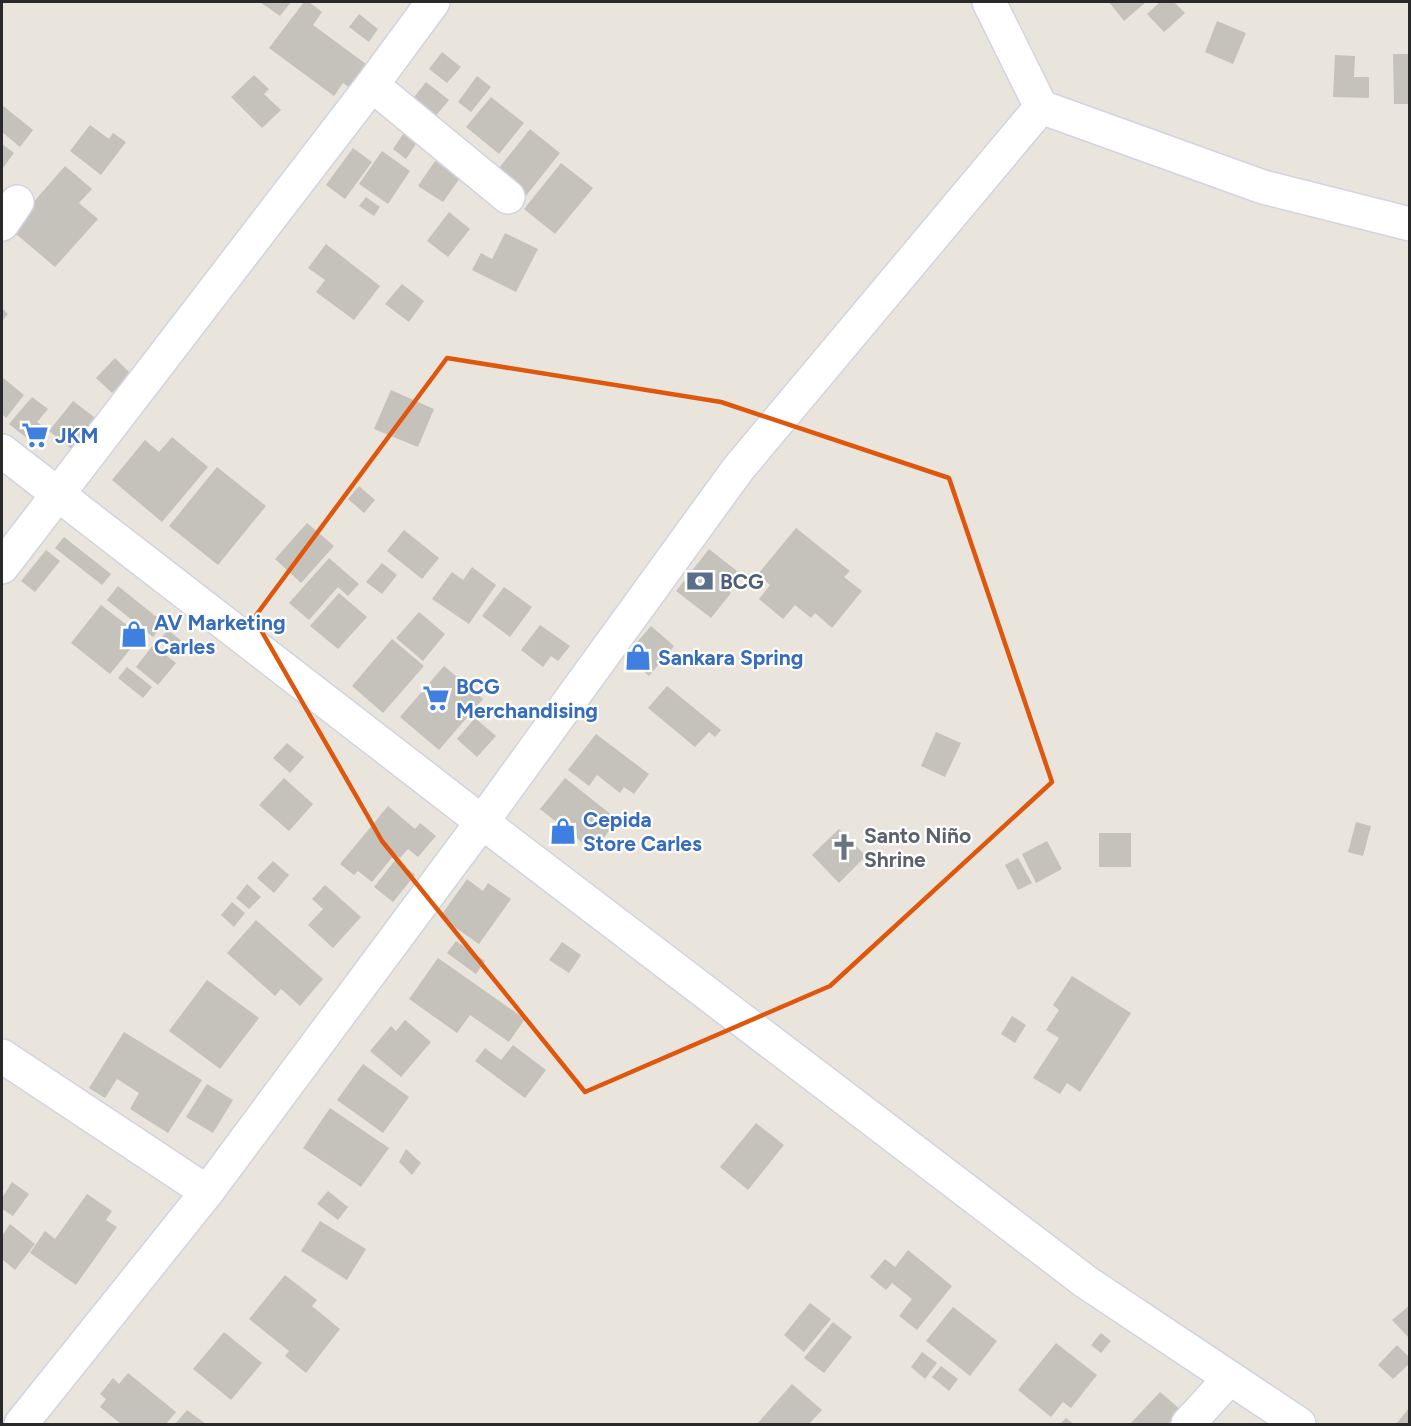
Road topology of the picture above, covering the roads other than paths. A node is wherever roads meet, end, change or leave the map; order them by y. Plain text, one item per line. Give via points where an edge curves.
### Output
1 (433, 2) edge
2 (989, 2) edge
3 (372, 85) junction
4 (1041, 107) junction
5 (508, 197) dead end
6 (1410, 224) edge
7 (2, 451) edge
8 (57, 495) junction
9 (2, 567) edge
10 (482, 822) junction
11 (2, 1056) edge
12 (207, 1192) junction
13 (1230, 1378) junction
14 (21, 1425) edge
15 (1188, 1425) edge
16 (1299, 1425) edge

1 - 3 street
2 - 4 street
3 - 5 street
3 - 8 street
4 - 6 street via 1263,187
4 - 10 street via 738,469
7 - 8 street
8 - 9 street
8 - 10 street
10 - 12 street
10 - 13 street via 1086,1282
11 - 12 street
12 - 14 street
13 - 15 street
13 - 16 street

